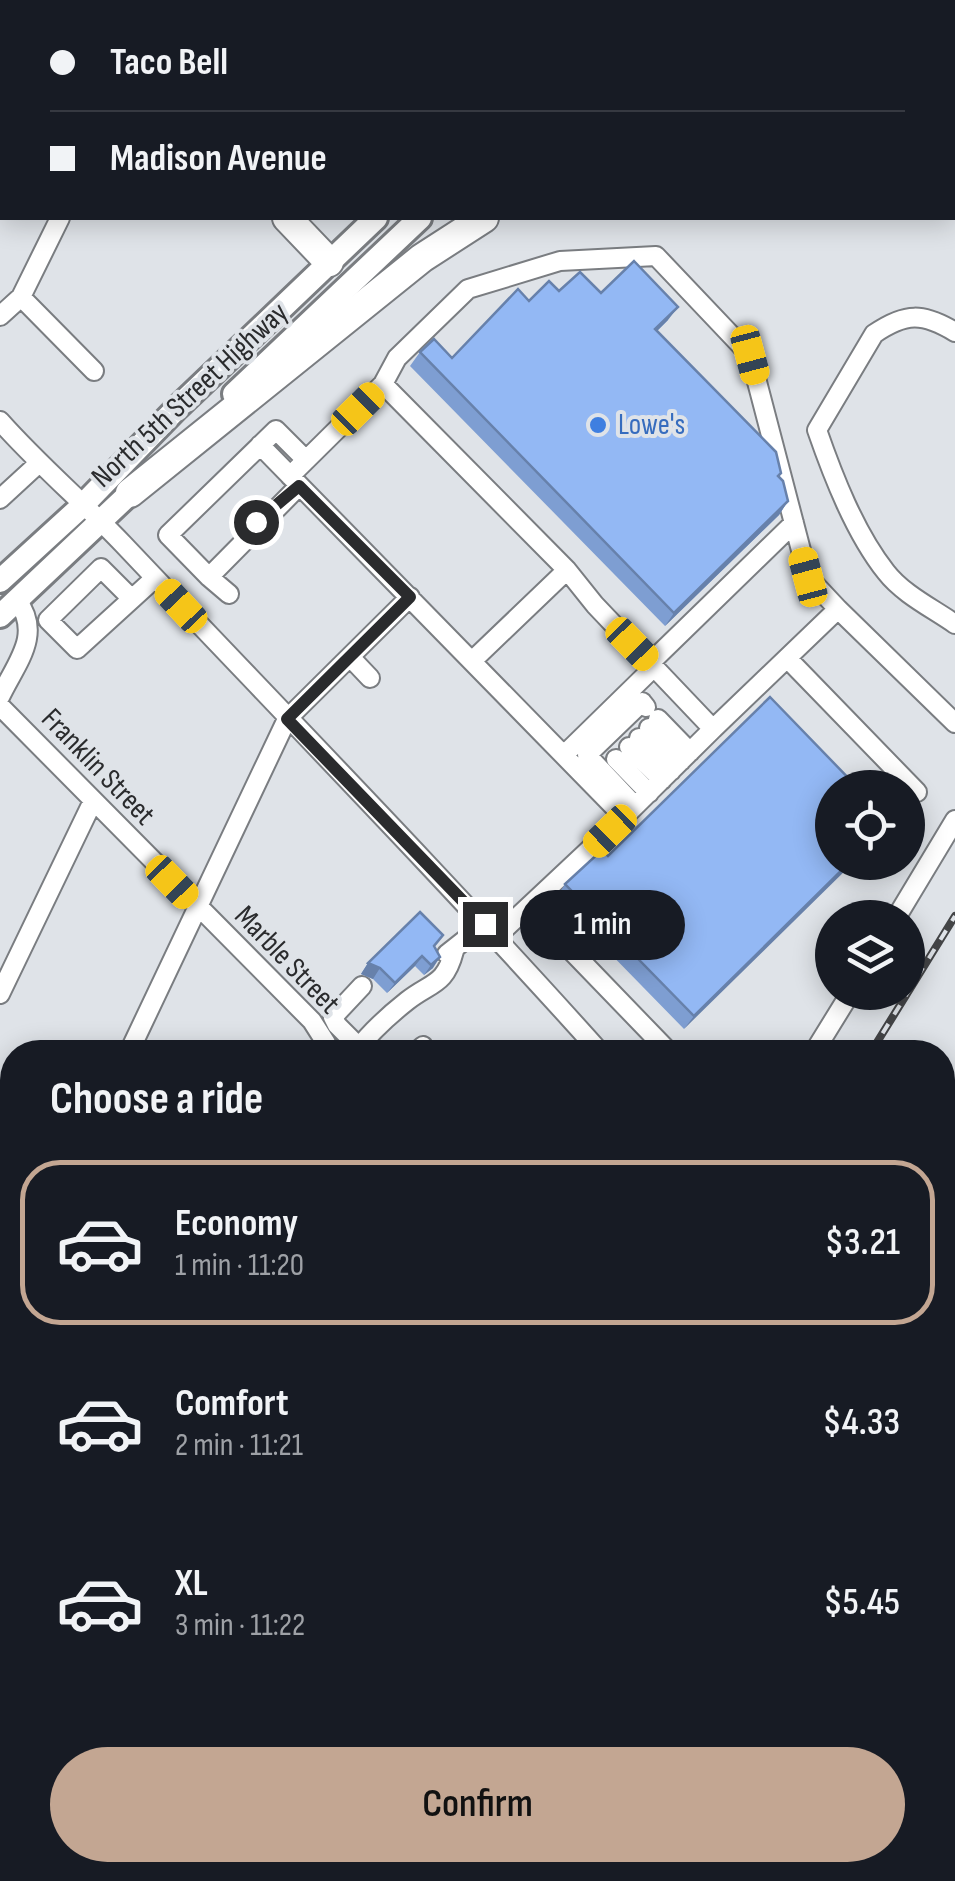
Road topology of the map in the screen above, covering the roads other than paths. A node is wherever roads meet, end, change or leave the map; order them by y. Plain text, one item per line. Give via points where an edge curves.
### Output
1 (59, 220) edge
2 (288, 220) edge
3 (374, 220) edge
4 (418, 220) edge
5 (481, 220) edge
6 (329, 262) junction
7 (359, 276) junction
8 (21, 296) junction
9 (0, 316) edge
10 (955, 332) edge
11 (94, 370) dead end
12 (383, 384) junction
13 (0, 421) edge
14 (260, 446) junction
15 (306, 460) junction
16 (38, 464) junction
17 (293, 485) junction
18 (130, 492) junction
19 (0, 499) edge
20 (91, 514) junction
21 (794, 524) junction
22 (173, 540) junction
23 (567, 570) junction
24 (209, 577) junction
25 (155, 578) junction
26 (0, 581) edge
27 (229, 594) dead end
28 (410, 597) junction
29 (131, 598) junction
30 (8, 608) edge
31 (838, 609) junction
32 (955, 624) edge
33 (61, 632) junction
34 (28, 640) junction
35 (351, 658) junction
36 (788, 658) junction
37 (472, 661) junction
38 (652, 665) junction
39 (370, 678) dead end
40 (0, 697) edge
41 (0, 706) edge
42 (287, 719) junction
43 (955, 723) edge
44 (713, 729) junction
45 (624, 731) junction
46 (564, 755) junction
47 (896, 770) edge
48 (659, 783) junction
49 (93, 801) junction
50 (955, 820) edge
51 (907, 900) edge
52 (530, 908) junction
53 (199, 909) junction
54 (490, 930) junction
55 (422, 973) edge
56 (362, 986) dead end
57 (0, 994) edge
58 (409, 999) junction
59 (839, 1010) edge
60 (136, 1040) edge
61 (324, 1040) edge
62 (349, 1040) edge
63 (367, 1040) edge
64 (589, 1040) edge
65 (657, 1040) edge
66 (821, 1040) edge

1 - 8 street
2 - 6 highway
3 - 6 main road, North 5th Street Highway
4 - 7 main road, North 5th Street Highway
5 - 18 highway via 422,258
6 - 7 main road
6 - 20 main road, North 5th Street Highway via 177,408
7 - 18 main road, North 5th Street Highway
8 - 9 street
8 - 11 street
10 - 32 street via 917,316 887,324 874,334 817,430 836,486 885,571
12 - 15 street
12 - 21 street via 397,358 468,289 560,261 656,256 750,355
12 - 23 street
13 - 16 street
14 - 15 street via 276,430
14 - 17 street
14 - 22 street
15 - 17 street
16 - 19 street
16 - 20 street
17 - 22 street via 217,560 200,560
17 - 24 street
17 - 28 street
18 - 20 main road, North 5th Street Highway
20 - 25 street
20 - 26 main road, North 5th Street Highway
20 - 30 main road, North 5th Street Highway
21 - 31 street via 808,577
21 - 38 street
22 - 24 street
23 - 37 street
23 - 38 street
24 - 27 street
25 - 29 street
25 - 42 street
28 - 35 street
28 - 37 street
29 - 33 street via 77,648
29 - 33 street via 101,568 48,620
30 - 34 street via 30,624
31 - 36 street
31 - 43 street
33 - 34 street via 48,643
34 - 40 street
35 - 39 street
35 - 42 street
36 - 44 street
36 - 47 street
37 - 46 street
38 - 44 street
38 - 45 street
41 - 49 street, Franklin Street
42 - 53 street
42 - 54 street
44 - 48 street
45 - 46 street
45 - 48 street
45 - 48 street
45 - 48 street
45 - 48 street via 587,756
46 - 48 street
48 - 52 street
49 - 53 street, Franklin Street
49 - 57 street
50 - 51 street
52 - 54 street
52 - 65 street
53 - 60 street
53 - 61 street, Marble Street
54 - 58 street via 446,954 449,970
54 - 64 street
55 - 58 street
56 - 62 street via 334,1017
58 - 63 street
59 - 66 street

